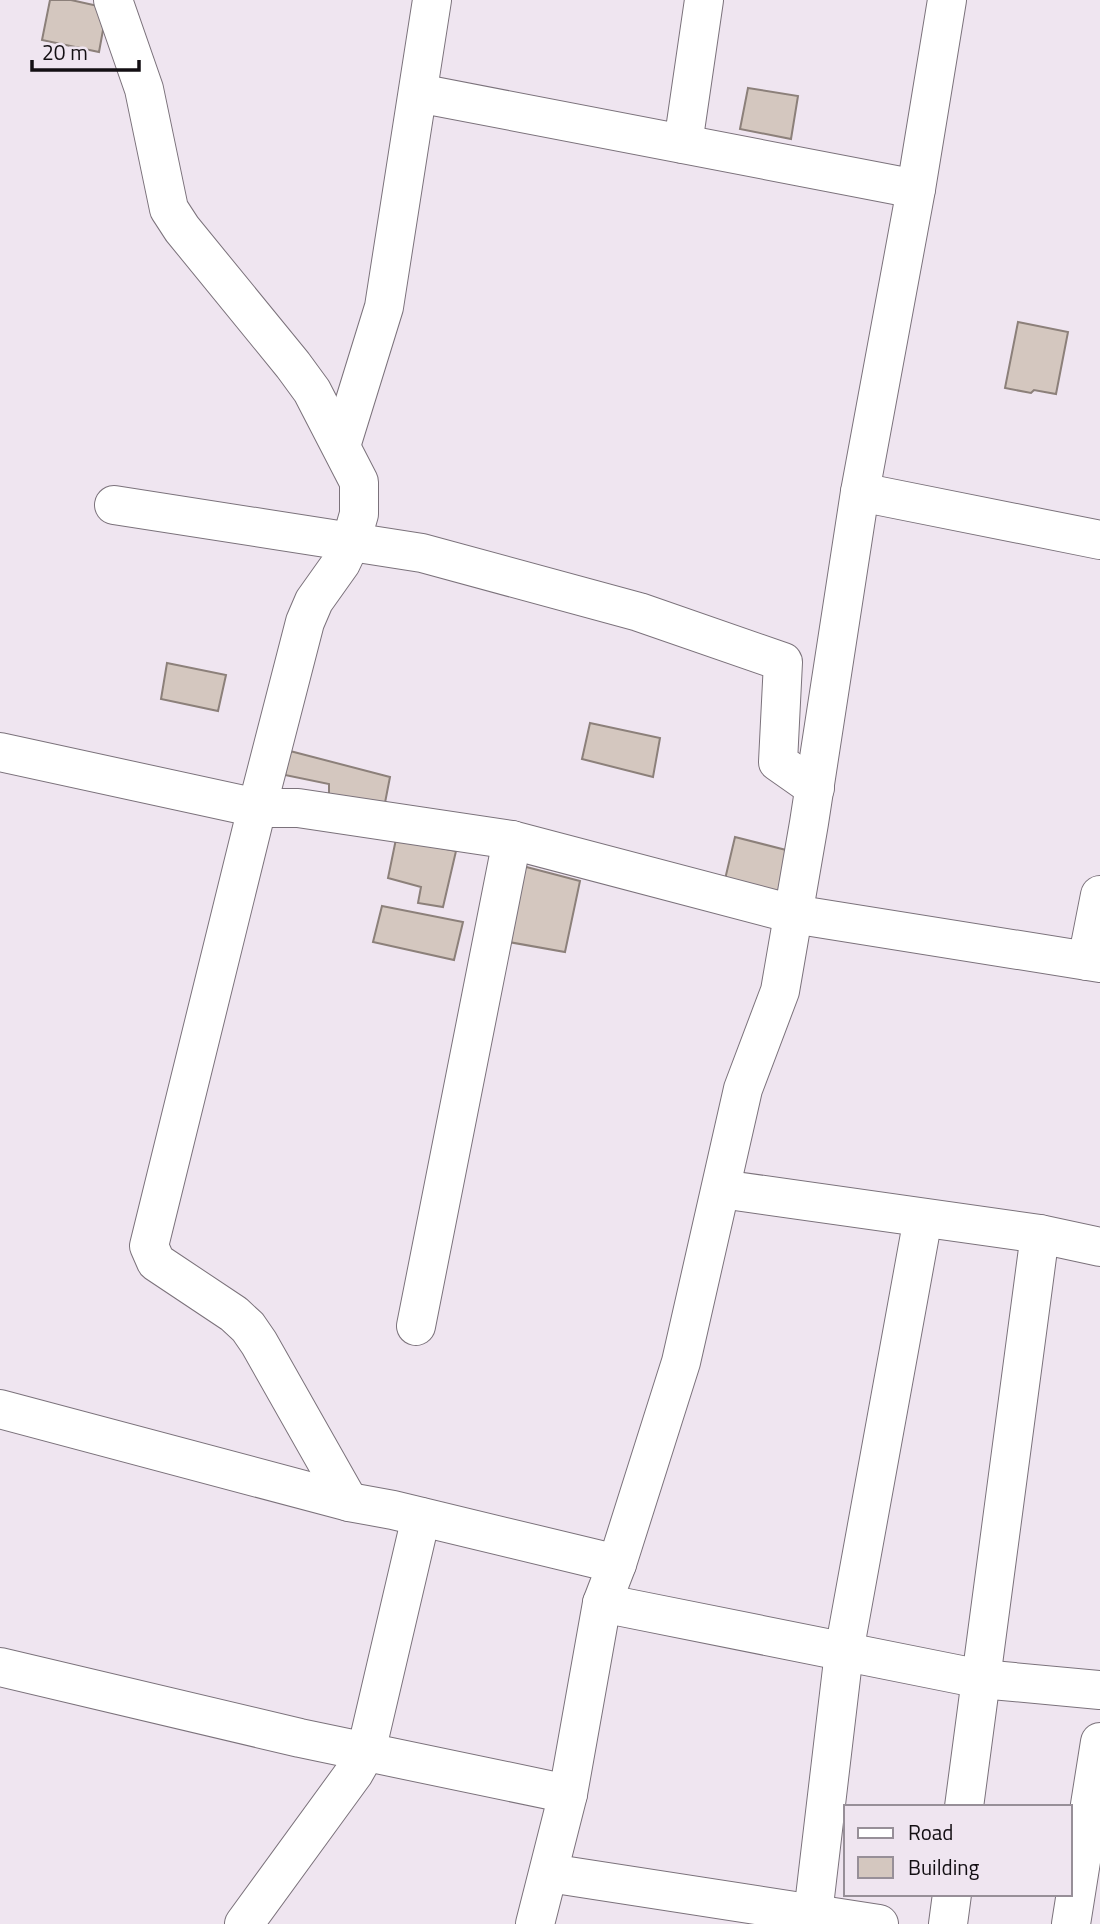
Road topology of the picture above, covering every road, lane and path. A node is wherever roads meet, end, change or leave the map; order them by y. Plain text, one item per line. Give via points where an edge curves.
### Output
1 (113, 0) edge
2 (432, 0) edge
3 (704, 0) edge
4 (947, 0) edge
5 (418, 93) junction
6 (683, 144) junction
7 (916, 189) junction
8 (341, 446) junction
9 (860, 492) junction
10 (114, 505) dead end
11 (1100, 540) edge
12 (351, 542) junction
13 (0, 752) edge
14 (815, 788) junction
15 (257, 808) junction
16 (512, 840) junction
17 (1100, 895) edge
18 (793, 914) junction
19 (1093, 962) edge
20 (721, 1189) junction
21 (923, 1217) junction
22 (1040, 1234) junction
23 (1100, 1247) edge
24 (416, 1326) dead end
25 (0, 1409) edge
26 (349, 1502) junction
27 (421, 1517) junction
28 (617, 1564) junction
29 (601, 1603) junction
30 (845, 1651) junction
31 (0, 1667) edge
32 (981, 1679) junction
33 (1100, 1690) edge
34 (1100, 1742) edge
35 (366, 1752) junction
36 (568, 1794) junction
37 (964, 1805) edge
38 (549, 1873) junction
39 (952, 1896) edge
40 (813, 1914) junction
41 (244, 1924) edge
42 (534, 1924) edge
43 (879, 1924) edge
44 (948, 1924) edge
45 (1071, 1924) edge

1 - 8 street via 144,89 169,209 312,391
2 - 5 street
3 - 6 street
4 - 7 street
5 - 6 street
5 - 8 street via 384,307
6 - 7 street
7 - 9 street
8 - 12 street via 359,482 359,514
9 - 11 street
9 - 14 street
10 - 12 street
12 - 14 street via 422,554 639,612 783,663 778,762
12 - 15 street via 304,622
13 - 15 street
14 - 18 street
15 - 16 street via 298,808
15 - 26 street via 149,1246 156,1262 248,1327
16 - 18 street
16 - 24 street
17 - 19 street
18 - 19 street
18 - 20 street via 779,991 743,1089
20 - 21 street
20 - 28 street via 681,1362
21 - 22 street
21 - 30 street
22 - 23 street
22 - 32 street
25 - 26 street
26 - 27 street
27 - 28 street
27 - 35 street
28 - 29 street
29 - 30 street
29 - 36 street
30 - 32 street
30 - 40 street
31 - 35 street
32 - 33 street
32 - 37 street
34 - 45 street
35 - 36 street
35 - 41 street
36 - 38 street
38 - 40 street
38 - 42 street
39 - 44 street
40 - 43 street

